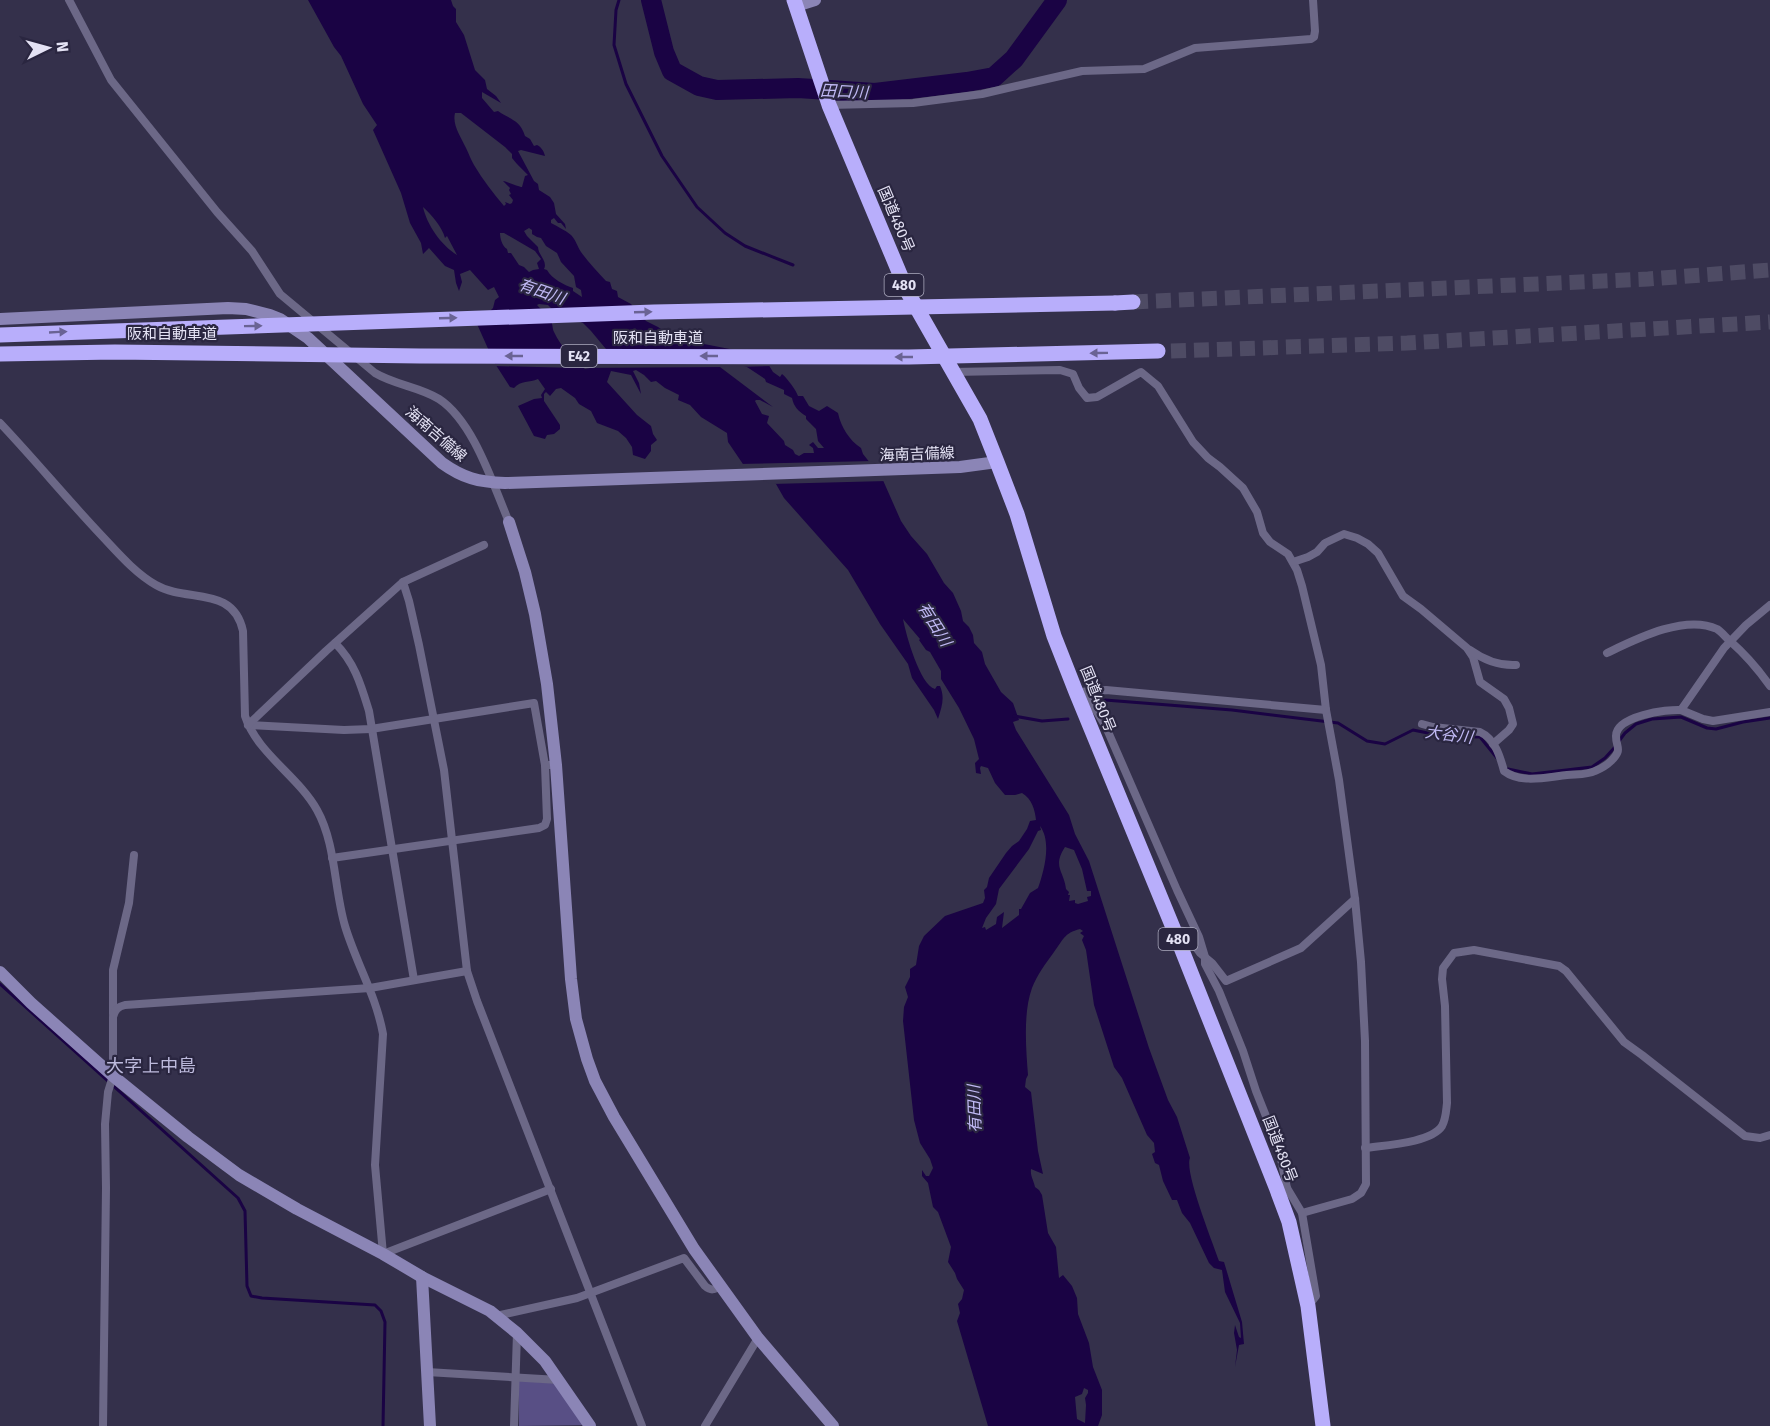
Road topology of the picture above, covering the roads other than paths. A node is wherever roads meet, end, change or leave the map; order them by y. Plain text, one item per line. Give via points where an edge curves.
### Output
1 (69, 0) edge
2 (814, 0) edge
3 (1313, 0) edge
4 (795, 3) edge
5 (828, 103) junction
6 (1133, 302) tunnel mouth
7 (0, 319) edge
8 (0, 335) edge
9 (1164, 351) tunnel mouth
10 (0, 354) edge
11 (953, 372) junction
12 (0, 423) edge
13 (998, 462) junction
14 (499, 483) junction
15 (509, 522) joint
16 (484, 545) dead end
17 (1293, 562) junction
18 (403, 582) junction
19 (1770, 606) edge
20 (1731, 642) junction
21 (335, 643) junction
22 (1467, 648) junction
23 (1607, 653) dead end
24 (1516, 665) dead end
25 (1770, 686) edge
26 (1079, 692) junction
27 (1326, 710) junction
28 (1681, 710) junction
29 (1770, 712) edge
30 (434, 719) junction
31 (1422, 724) dead end
32 (248, 725) junction
33 (371, 729) junction
34 (1493, 744) junction
35 (550, 765) junction
36 (452, 840) junction
37 (392, 849) junction
38 (134, 855) dead end
39 (332, 858) junction
40 (1355, 899) junction
41 (1174, 930) junction
42 (1205, 957) junction
43 (467, 971) junction
44 (0, 972) edge
45 (414, 980) junction
46 (370, 988) junction
47 (113, 1017) junction
48 (113, 1076) junction
49 (1770, 1135) edge
50 (1365, 1148) junction
51 (1282, 1188) junction
52 (551, 1190) junction
53 (1302, 1213) junction
54 (383, 1254) junction
55 (422, 1277) junction
56 (720, 1286) junction
57 (590, 1293) junction
58 (1308, 1306) junction
59 (496, 1316) junction
60 (517, 1333) junction
61 (758, 1338) junction
62 (427, 1372) junction
63 (516, 1377) junction
64 (559, 1380) junction
65 (103, 1426) edge
66 (430, 1426) edge
67 (514, 1426) edge
68 (590, 1426) edge
69 (642, 1426) edge
70 (705, 1426) edge
71 (833, 1426) edge
72 (1323, 1426) edge

1 - 14 street via 111,80 252,251 280,294 375,373 441,400 474,441
2 - 4 street
3 - 5 street via 1315,31 1311,39 1195,48 1144,69 1082,71 982,94 913,103
4 - 5 highway, 国道480号 / 480
5 - 11 highway, 国道480号 / 480 via 907,291
8 -> 6 highway, 阪和自動車道, bridge via 654,312
7 - 14 street, 海南吉備線 via 228,308 270,315 308,338 442,463 471,479
9 -> 10 highway, 阪和自動車道 / E42, bridge via 909,357
11 - 13 highway, 国道480号 / 480 via 980,419
11 - 17 street via 1060,370 1073,374 1087,398 1097,397 1141,372 1158,386 1192,442 1243,488 1257,512 1263,533
12 - 32 street via 119,554 155,585 218,600 237,615 243,631
13 - 14 street, 海南吉備線 via 960,467
13 - 26 highway, 国道480号 / 480 via 1054,636
14 - 15 street
15 - 35 street via 535,614 547,684
16 - 18 street
17 - 22 street via 1344,534 1357,538 1378,553 1403,596
17 - 27 street via 1321,665
18 - 21 street
18 - 30 street
19 - 20 street
20 - 23 street via 1718,630 1687,625 1643,635
20 - 25 street
20 - 28 street
21 - 32 street
21 - 33 street via 360,681
22 - 24 street via 1496,664
22 - 34 street via 1480,682 1504,699 1512,717 1509,730
26 - 27 street via 1106,690
26 - 41 highway, 国道480号 / 480
26 - 42 street via 1106,727
27 - 40 street
28 - 29 street via 1713,721
28 - 34 street via 1640,715 1622,726 1616,735 1617,753 1596,771 1587,773 1532,779 1510,776
30 - 33 street
30 - 35 street via 534,703
30 - 36 street
31 - 34 street via 1480,732
32 - 33 street
32 - 39 street via 313,803 322,819
33 - 37 street
35 - 36 street via 544,825
35 - 56 street via 572,991 587,1059 604,1100 639,1161
36 - 37 street
36 - 43 street
37 - 39 street
37 - 45 street
38 - 47 street via 129,903 112,970
39 - 46 street via 345,925
40 - 42 street via 1300,948 1226,981
40 - 50 street via 1365,1041
41 - 42 street via 1184,932
41 - 51 highway, 国道480号 / 480
42 - 51 street via 1279,1149
43 - 45 street
43 - 52 street
44 - 48 street
45 - 46 street
46 - 47 street via 125,1005 118,1007
46 - 54 street via 383,1034 375,1165
47 - 48 street
48 - 54 street via 239,1175
48 - 65 street via 105,1124
49 - 50 street via 1745,1136 1633,1050 1566,970 1464,950 1454,953 1443,968 1447,1103 1441,1128 1425,1138
50 - 53 street via 1366,1184 1361,1193
51 - 53 street
51 - 58 highway, 国道480号 / 480
52 - 54 street
52 - 57 street
53 - 58 street via 1316,1296
54 - 55 street
55 - 59 street
55 - 62 street
56 - 57 street via 714,1290 705,1286 684,1258
56 - 61 street
57 - 59 street
57 - 69 street
58 - 72 highway, 国道480号 / 480
59 - 60 street
60 - 63 street
60 - 64 street
61 - 70 street
61 - 71 street
62 - 63 street
62 - 66 street
63 - 64 street
63 - 67 street
64 - 68 street

